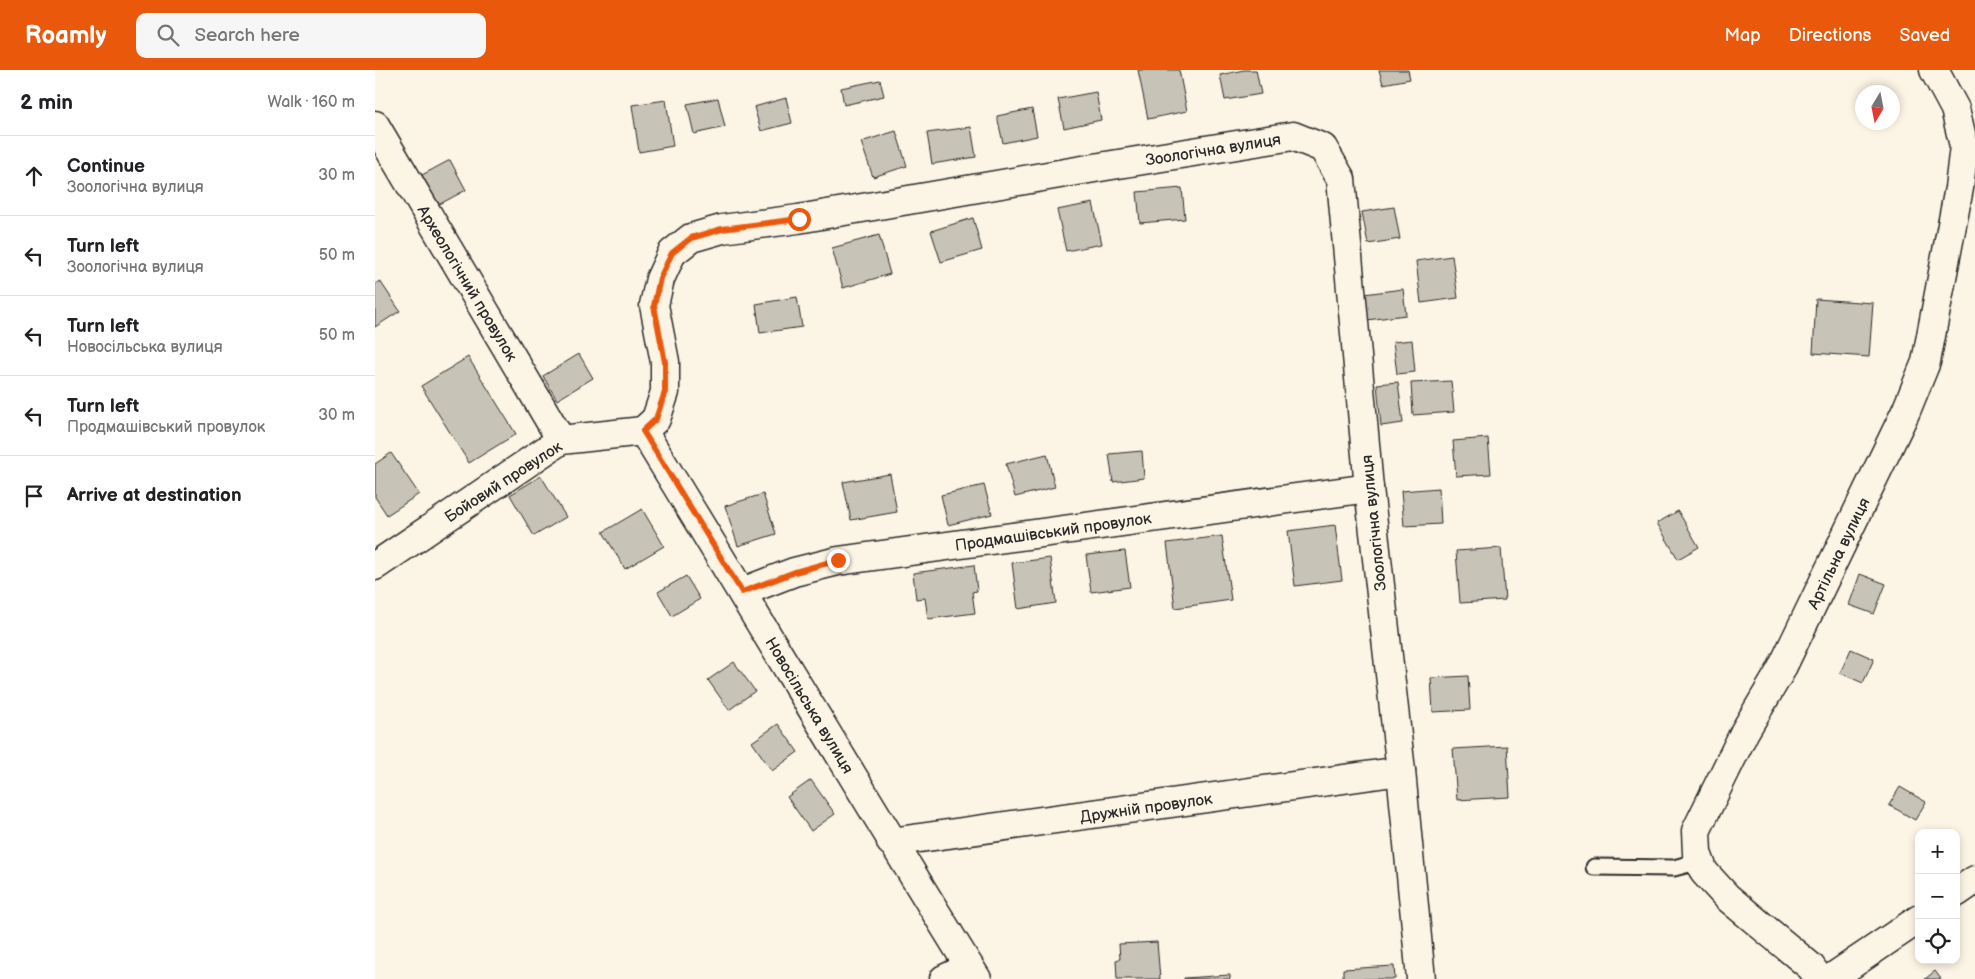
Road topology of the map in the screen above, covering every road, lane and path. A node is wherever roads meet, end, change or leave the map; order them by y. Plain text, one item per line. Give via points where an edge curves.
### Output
1 (1934, 70) edge
2 (375, 125) edge
3 (643, 431) junction
4 (561, 440) junction
5 (1369, 488) junction
6 (375, 566) edge
7 (742, 592) junction
8 (1401, 771) junction
9 (891, 842) junction
10 (1700, 862) junction
11 (1594, 867) dead end
12 (1975, 880) edge
13 (1960, 890) edge
14 (1915, 922) edge
15 (973, 973) edge
16 (944, 979) edge
17 (1421, 979) edge
18 (1819, 979) edge
19 (1830, 979) edge

1 - 10 street, Артільна вулиця via 1955,109 1964,146 1926,362 1907,411 1784,663 1745,731 1696,831
2 - 4 street, Археологічний провулок
3 - 4 street, Бойовий провулок
3 - 5 street, Зоологічна вулиця via 656,419 665,392 665,362 654,306 660,278 672,253 691,238 722,229 799,219 1293,136 1323,148 1341,180
3 - 7 street, Новосільська вулиця
4 - 6 street, Бойовий провулок
5 - 7 street, Продмашівський провулок via 838,560
5 - 8 street, Зоологічна вулиця
7 - 9 street, Новосільська вулиця
8 - 9 street, Дружній провулок
8 - 17 street, Зоологічна вулиця
9 - 15 street, Новосільська вулиця
10 - 11 lane via 1674,868
10 - 18 street, Артільна вулиця via 1704,872 1727,897 1811,967
12 - 13 street
14 - 19 street
15 - 16 street

